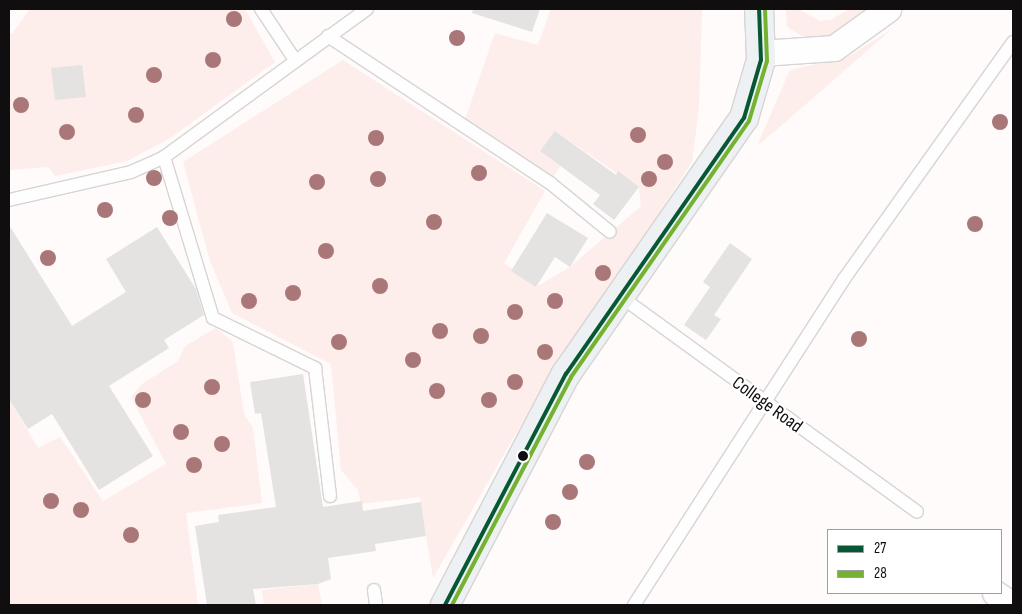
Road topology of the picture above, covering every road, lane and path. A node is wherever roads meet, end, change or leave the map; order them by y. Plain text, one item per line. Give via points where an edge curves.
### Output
1 (261, 9) edge
2 (367, 9) edge
3 (759, 9) edge
4 (888, 9) edge
5 (328, 36) junction
6 (1013, 42) edge
7 (761, 53) junction
8 (295, 60) junction
9 (164, 157) junction
10 (9, 200) edge
11 (610, 232) dead end
12 (620, 296) junction
13 (762, 402) junction
14 (330, 496) dead end
15 (917, 512) dead end
16 (374, 590) dead end
17 (996, 594) edge
18 (376, 605) edge
19 (445, 605) edge
20 (634, 605) edge
21 (1013, 605) edge

1 - 8 lane
2 - 5 lane
3 - 7 street
4 - 7 street via 834,48
5 - 8 lane
5 - 11 lane via 550,183
6 - 13 lane via 844,279
7 - 12 street via 744,118
8 - 9 lane
9 - 10 lane via 130,172
9 - 14 lane via 213,318 315,368
12 - 13 lane, College Road
12 - 19 street via 566,374
13 - 15 lane, College Road
13 - 20 lane via 740,443
16 - 18 lane
17 - 21 street

